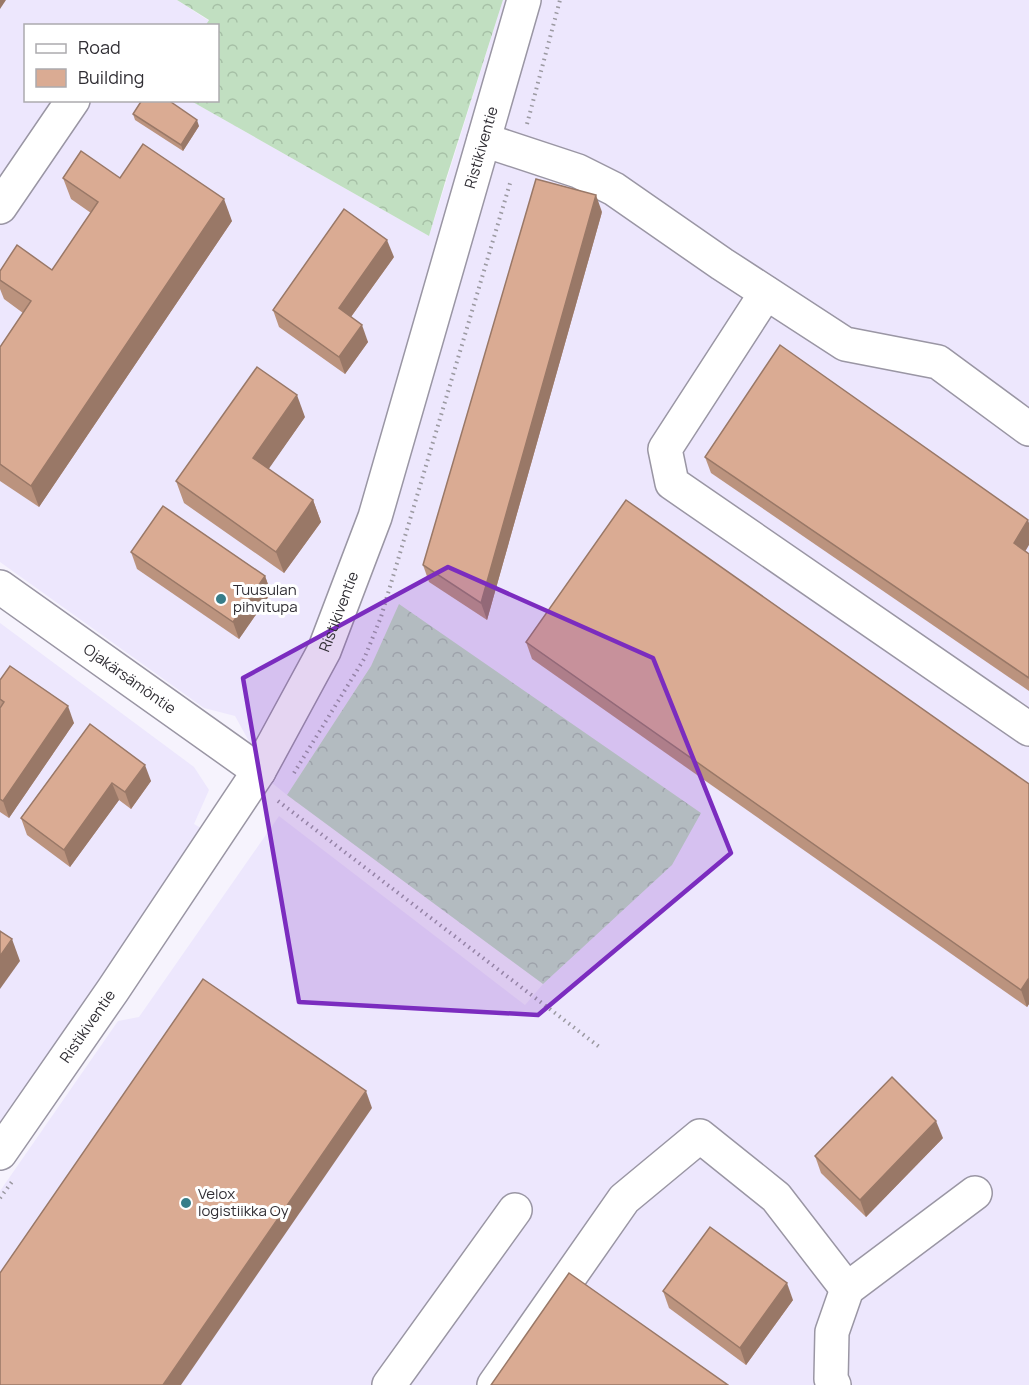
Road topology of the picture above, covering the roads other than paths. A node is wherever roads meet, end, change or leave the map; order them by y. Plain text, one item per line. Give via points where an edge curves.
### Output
1 (524, 0) edge
2 (72, 102) edge
3 (484, 140) junction
4 (0, 207) edge
5 (766, 293) junction
6 (1029, 429) edge
7 (0, 587) edge
8 (1029, 729) edge
9 (259, 771) junction
10 (0, 1153) edge
11 (975, 1193) dead end
12 (516, 1210) dead end
13 (847, 1289) junction
14 (389, 1385) edge
15 (494, 1385) edge
16 (834, 1385) edge

1 - 3 street, Ristikiventie
2 - 4 street
3 - 5 street via 578,171 614,189
3 - 9 street, Ristikiventie via 375,517 324,651
5 - 6 street via 846,344 938,363
5 - 8 street via 665,449 672,483
7 - 9 street, Ojakärsämöntie
9 - 10 street, Ristikiventie
11 - 13 street
12 - 14 street
13 - 15 street via 776,1197 700,1136 624,1199
13 - 16 street via 832,1332

